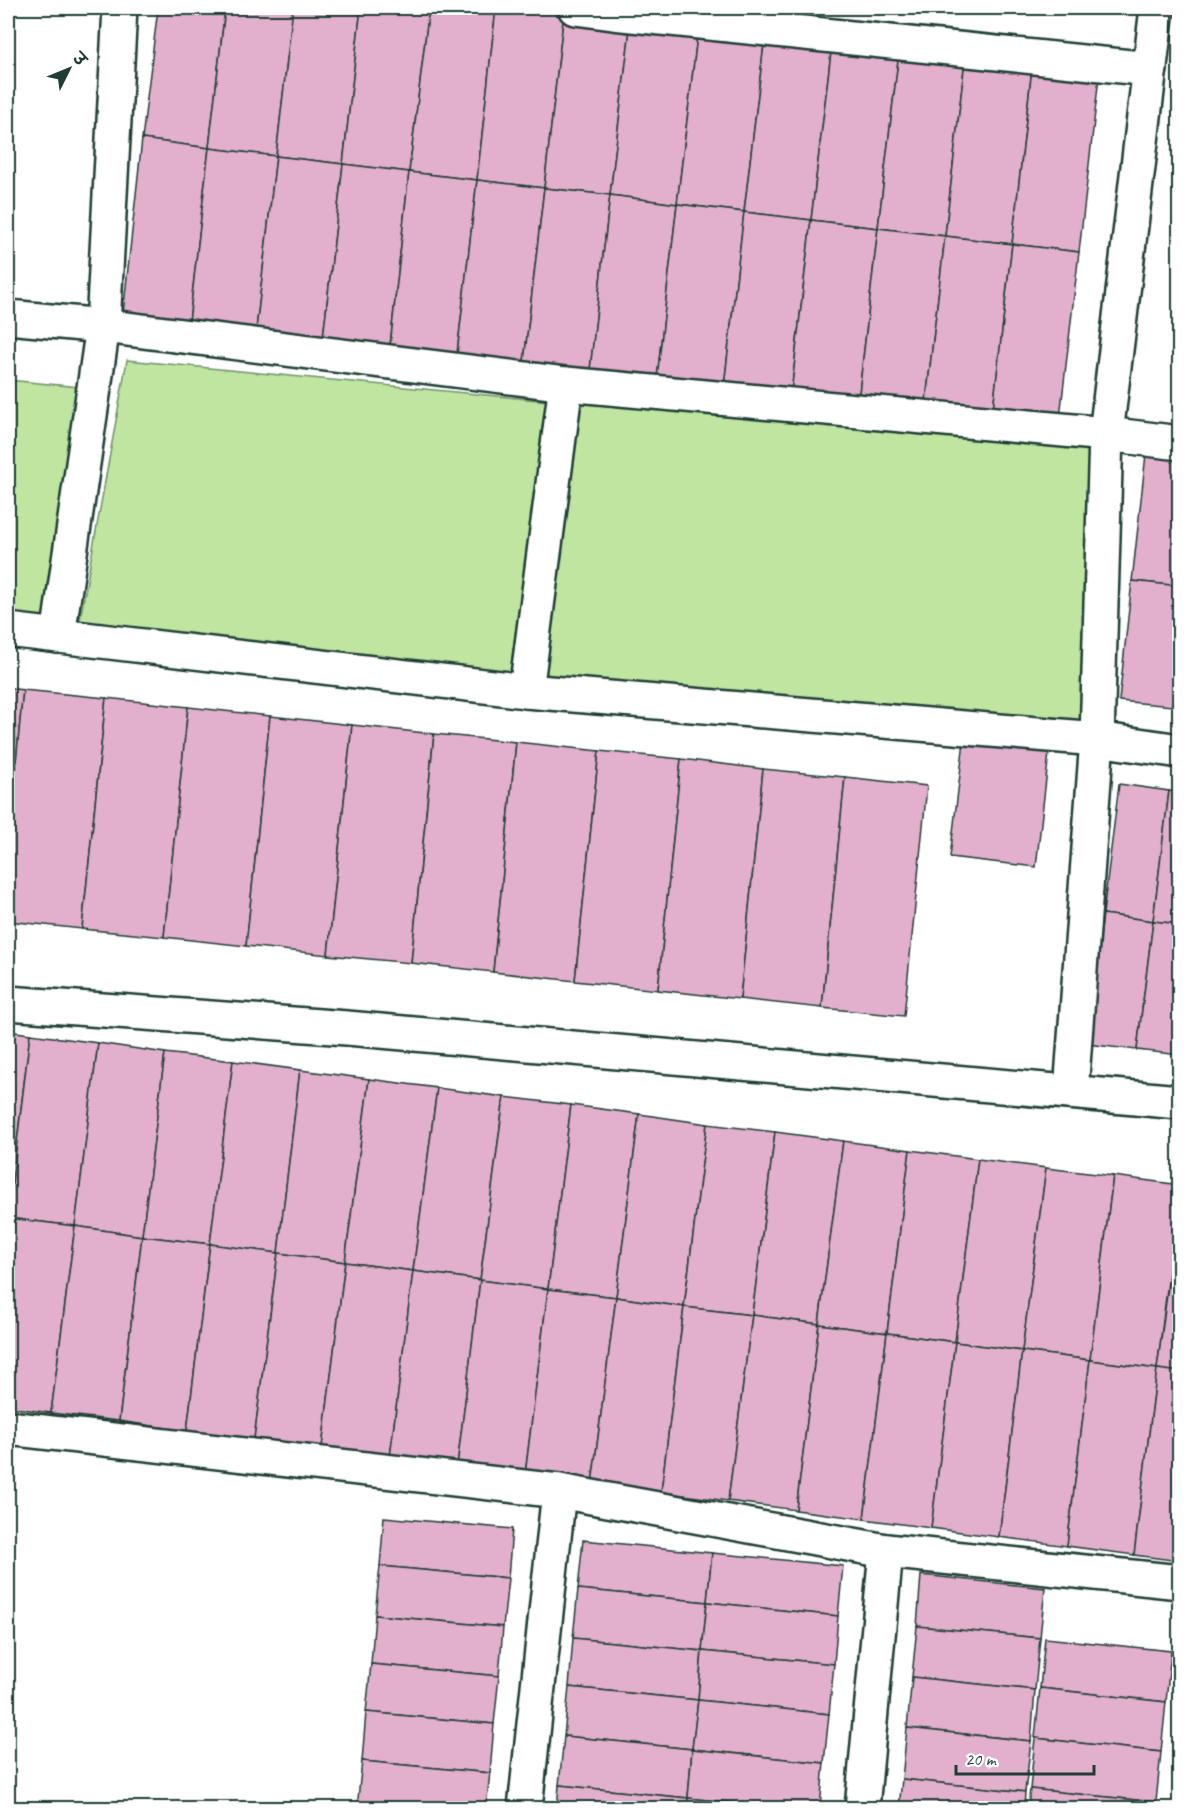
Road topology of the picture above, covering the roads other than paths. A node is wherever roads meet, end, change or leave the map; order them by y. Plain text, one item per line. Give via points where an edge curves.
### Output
1 (120, 8) edge
2 (575, 8) edge
3 (1157, 8) edge
4 (1150, 69) junction
5 (8, 317) edge
6 (103, 326) junction
7 (566, 384) junction
8 (1106, 434) junction
9 (1179, 442) edge
10 (8, 630) edge
11 (58, 636) junction
12 (526, 691) junction
13 (1097, 739) junction
14 (1179, 751) edge
15 (8, 1003) edge
16 (1071, 1092) junction
17 (1179, 1102) edge
18 (8, 1428) edge
19 (559, 1491) junction
20 (886, 1551) junction
21 (1179, 1582) edge
22 (525, 1809) edge
23 (862, 1809) edge

1 - 6 street
2 - 4 street
3 - 4 street
4 - 8 street
5 - 6 street
6 - 7 street
6 - 11 street
7 - 8 street
7 - 12 street
8 - 9 street
8 - 13 street
10 - 11 street
11 - 12 street
12 - 13 street
13 - 14 street
13 - 16 street
15 - 16 street via 347,1028
16 - 17 street
18 - 19 street
19 - 20 street
19 - 22 street
20 - 21 street
20 - 23 street

